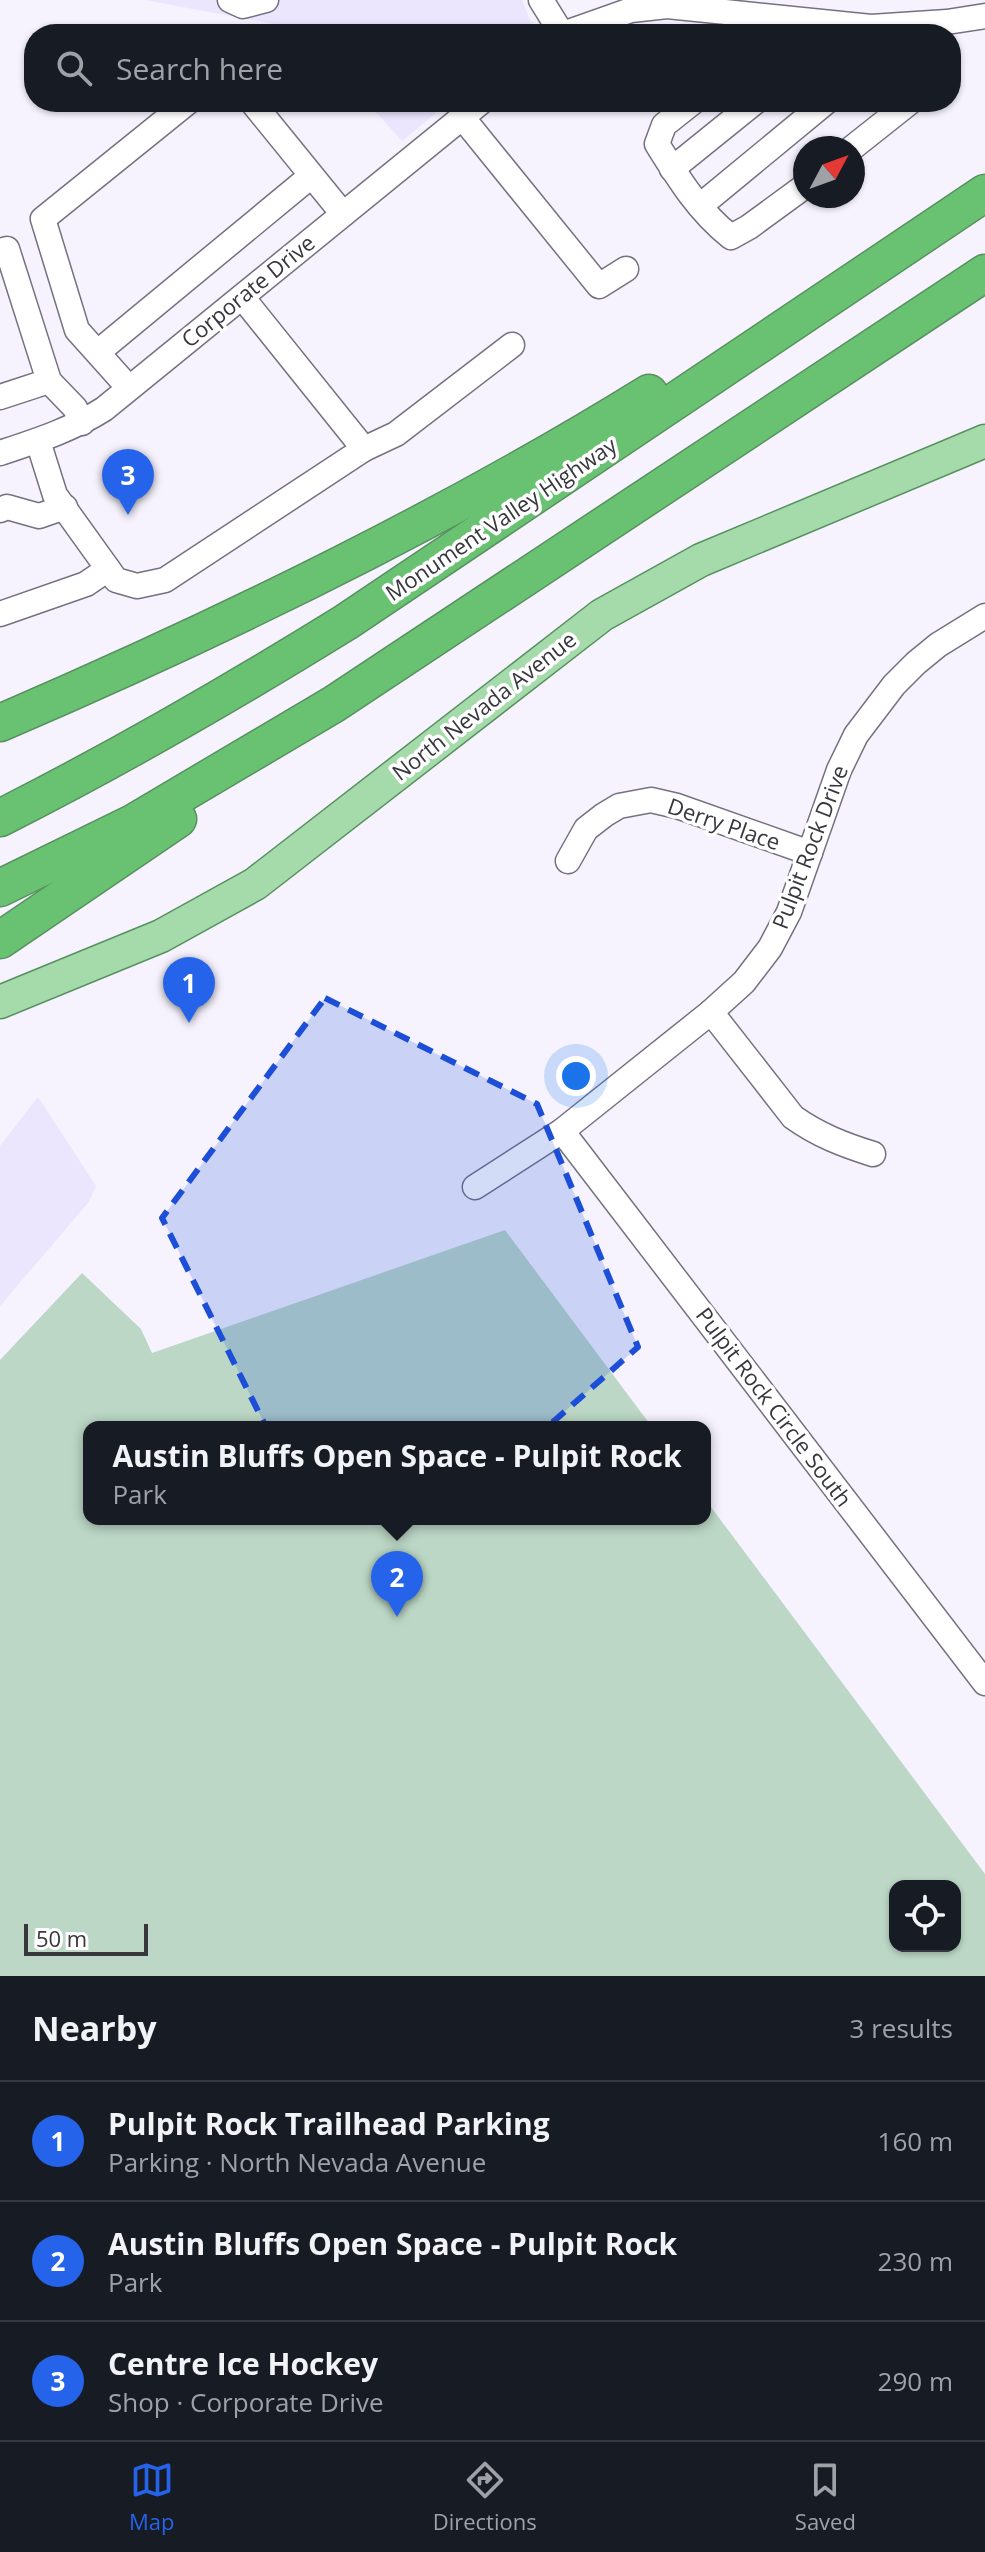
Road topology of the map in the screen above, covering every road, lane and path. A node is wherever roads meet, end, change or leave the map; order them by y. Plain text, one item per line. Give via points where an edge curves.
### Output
1 (230, 0) edge
2 (266, 0) edge
3 (541, 0) edge
4 (985, 16) edge
5 (557, 24) edge
6 (591, 24) edge
7 (778, 24) edge
8 (917, 24) edge
9 (176, 112) edge
10 (260, 112) edge
11 (468, 112) edge
12 (474, 112) edge
13 (680, 112) edge
14 (743, 112) edge
15 (814, 112) edge
16 (897, 112) edge
17 (865, 138) edge
18 (672, 169) junction
19 (311, 176) junction
20 (985, 193) edge
21 (793, 195) edge
22 (700, 206) junction
23 (343, 214) junction
24 (923, 235) junction
25 (0, 251) edge
26 (626, 269) dead end
27 (985, 273) edge
28 (242, 297) junction
29 (512, 345) dead end
30 (98, 352) junction
31 (49, 381) junction
32 (129, 388) junction
33 (0, 397) edge
34 (82, 423) junction
35 (38, 441) junction
36 (985, 441) edge
37 (364, 449) junction
38 (0, 453) edge
39 (65, 507) junction
40 (0, 510) edge
41 (108, 569) junction
42 (0, 614) edge
43 (985, 616) edge
44 (388, 669) junction
45 (0, 723) edge
46 (0, 818) edge
47 (810, 853) junction
48 (568, 861) dead end
49 (0, 888) edge
50 (0, 940) edge
51 (0, 1002) edge
52 (711, 1012) junction
53 (562, 1131) junction
54 (873, 1154) dead end
55 (475, 1187) dead end
56 (985, 1683) edge

1 - 2 street via 243,6
3 - 5 street
4 - 8 street
6 - 7 street via 631,10 667,6
9 - 30 street via 43,219 77,330
10 - 19 street
11 - 23 street, Corporate Drive
12 - 26 street via 599,286
13 - 18 street via 664,125 657,144
14 - 18 street
15 - 22 street
16 - 17 street
18 - 22 street
19 - 23 street
19 - 30 street
20 - 24 highway, Monument Valley Highway
21 - 22 street via 731,237
23 - 28 street, Corporate Drive
24 - 45 highway via 851,265 646,395 484,489 155,656
24 - 46 highway, Monument Valley Highway via 346,622 101,767
25 - 31 street via 7,249
27 - 44 highway
28 - 32 street, Corporate Drive
28 - 37 street
29 - 37 street via 396,434
30 - 32 street
31 - 33 street
31 - 34 street
32 - 34 street, Corporate Drive
34 - 35 street, Corporate Drive
35 - 38 street, Corporate Drive
35 - 39 street via 55,495
36 - 51 main road, North Nevada Avenue via 701,560 602,615 255,884 161,936
37 - 41 street via 165,580 137,586 116,580
39 - 40 street via 39,516 7,507
39 - 41 street
41 - 42 street via 86,584
43 - 47 street, Pulpit Rock Drive via 916,663 870,716 839,770
44 - 49 highway via 133,823
44 - 50 highway via 123,859
47 - 48 street, Derry Place via 651,800 619,806 604,815 586,829
47 - 52 street, Pulpit Rock Drive via 770,948
52 - 53 street, Pulpit Rock Drive
52 - 54 street via 793,1117 840,1144
53 - 55 street, Pulpit Rock Drive
53 - 56 street, Pulpit Rock Circle South

